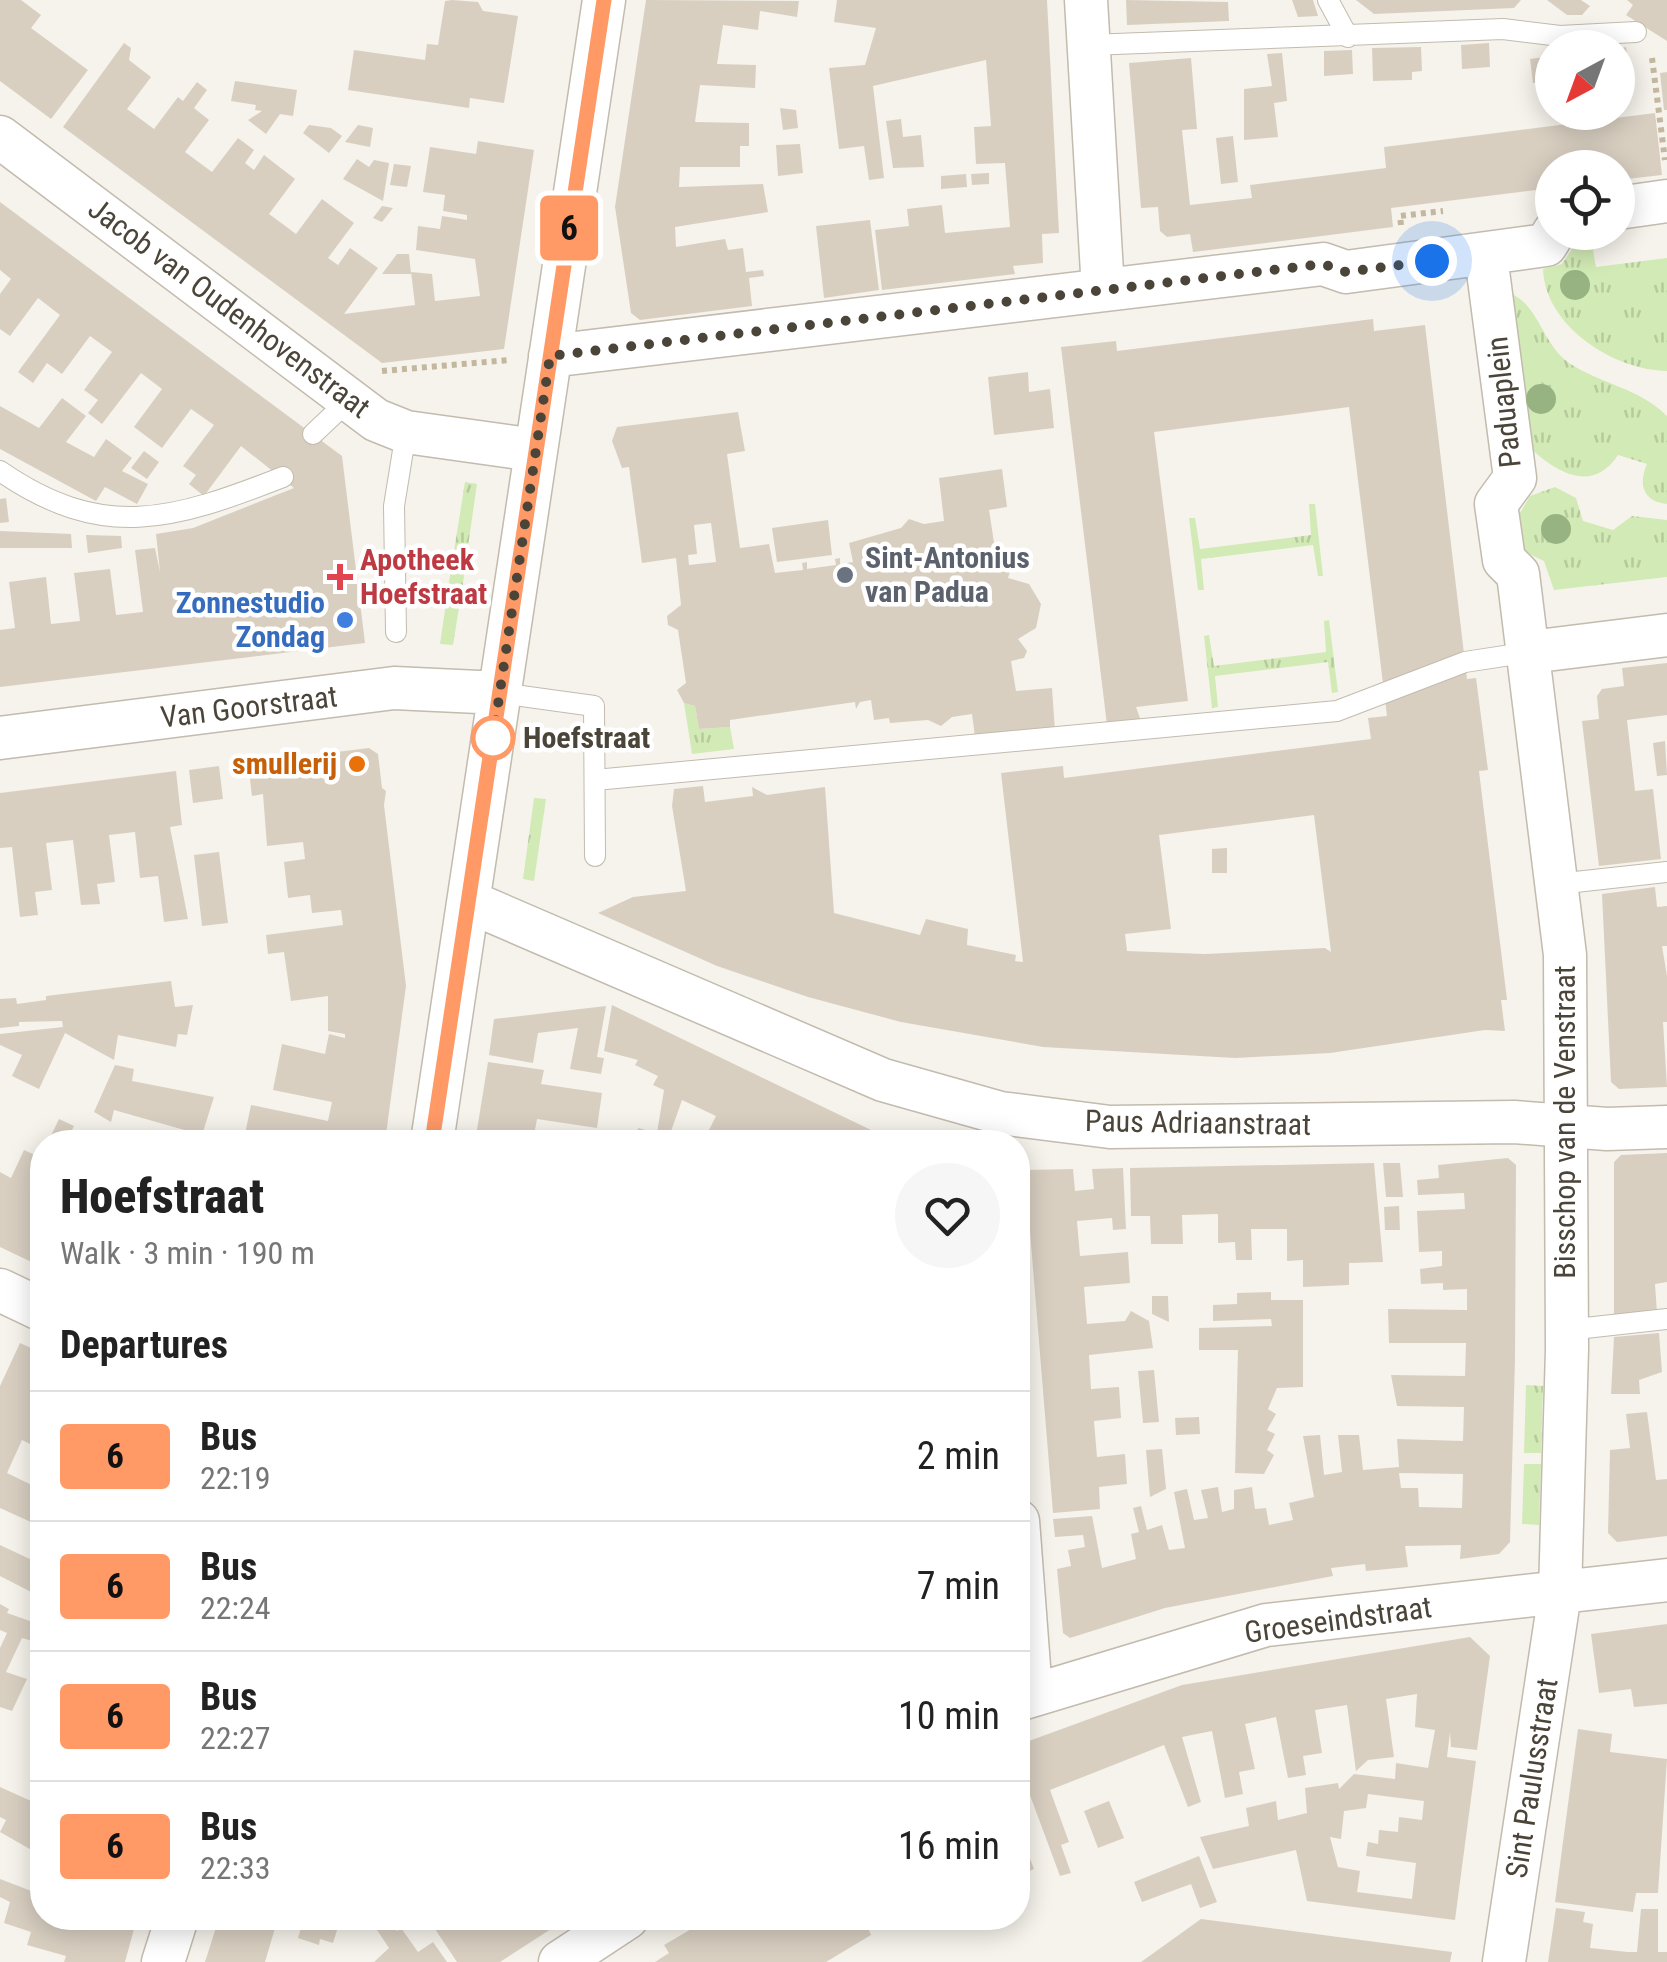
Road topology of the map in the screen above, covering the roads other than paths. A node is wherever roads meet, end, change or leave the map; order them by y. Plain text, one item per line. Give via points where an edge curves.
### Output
1 (604, 0) edge
2 (1086, 0) edge
3 (1328, 0) edge
4 (1636, 32) road end
5 (1348, 37) junction
6 (1089, 45) junction
7 (0, 136) edge
8 (1667, 201) edge
9 (1635, 206) edge
10 (1535, 247) edge
11 (1486, 256) junction
12 (1104, 290) junction
13 (550, 356) junction
14 (349, 400) junction
15 (406, 432) junction
16 (313, 434) dead end
17 (534, 450) junction
18 (0, 471) edge
19 (282, 477) dead end
20 (396, 632) dead end
21 (1667, 635) edge
22 (1530, 652) junction
23 (500, 692) junction
24 (0, 738) edge
25 (596, 780) junction
26 (595, 856) dead end
27 (1667, 872) edge
28 (1557, 884) junction
29 (470, 902) junction
30 (1567, 1127) junction
31 (1667, 1127) edge
32 (997, 1128) edge
33 (434, 1130) edge
34 (1667, 1319) edge
35 (1567, 1330) junction
36 (1667, 1580) edge
37 (1560, 1593) junction
38 (1030, 1694) edge
39 (173, 1930) edge
40 (609, 1930) edge
41 (163, 1962) edge
42 (560, 1962) edge
43 (1504, 1962) edge

1 - 13 street
2 - 6 street
3 - 5 lane
4 - 5 lane via 1560,36 1503,29
5 - 6 lane
6 - 12 street
7 - 14 street, Jacob van Oudenhovenstraat
8 - 9 street
10 - 11 street
11 - 12 street via 1346,272 1323,264
11 - 22 street, Paduaplein via 1515,478 1496,504 1504,560 1518,574
12 - 13 street
13 - 17 street
14 - 15 street, Jacob van Oudenhovenstraat
14 - 16 lane
15 - 17 street, Jacob van Oudenhovenstraat
15 - 20 lane via 394,506
17 - 23 street
18 - 19 lane via 41,500 109,520 210,505
21 - 22 street
22 - 25 lane via 1466,662 1338,710
22 - 28 street, Bisschop van de Venstraat
23 - 24 street, Van Goorstraat via 394,688
23 - 25 lane via 594,706
23 - 29 street
25 - 26 lane
27 - 28 lane
28 - 30 street, Bisschop van de Venstraat via 1565,956
29 - 32 street, Paus Adriaanstraat
29 - 33 street
30 - 31 street, Paus Adriaanstraat
30 - 32 street, Paus Adriaanstraat via 1514,1122
30 - 35 street, Bisschop van de Venstraat
34 - 35 lane
35 - 37 street, Bisschop van de Venstraat
36 - 37 street, Groeseindstraat
37 - 38 street, Groeseindstraat via 1266,1625
37 - 43 street, Sint Paulusstraat
39 - 41 street
40 - 42 street

